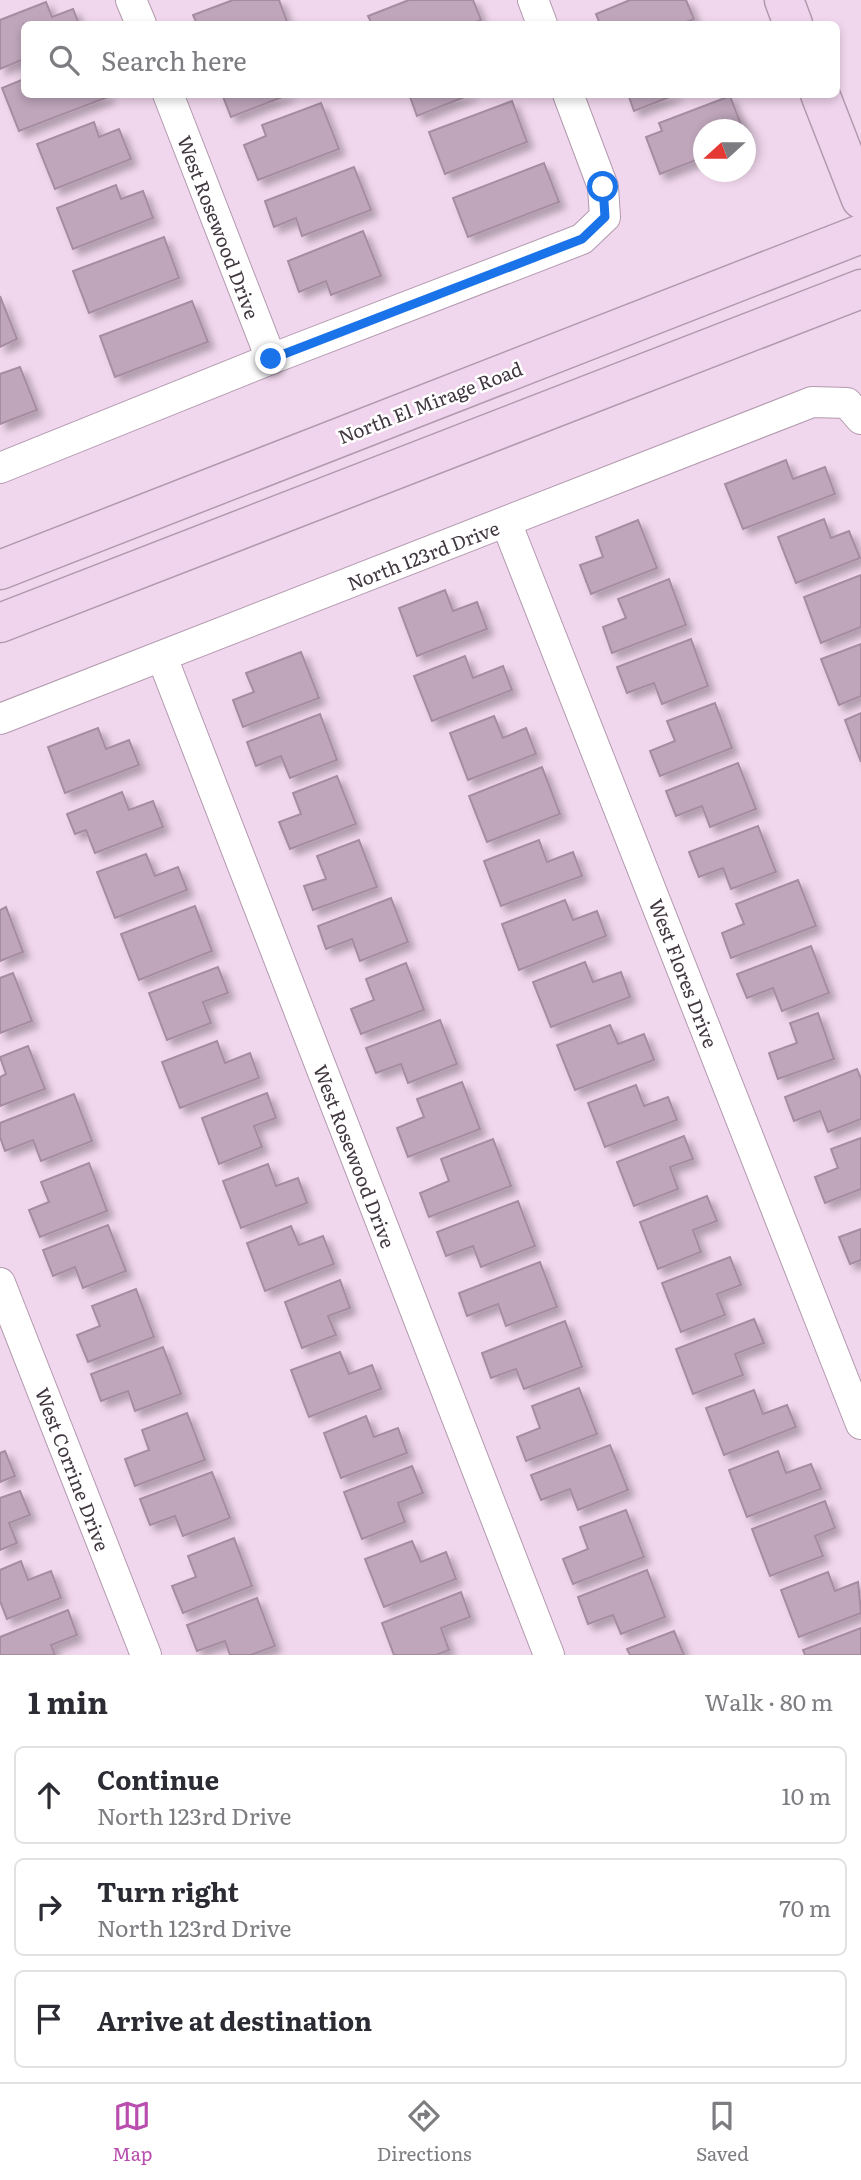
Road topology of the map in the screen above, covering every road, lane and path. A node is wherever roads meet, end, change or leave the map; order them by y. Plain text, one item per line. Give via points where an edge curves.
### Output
1 (131, 0) edge
2 (533, 0) edge
3 (783, 0) edge
4 (140, 21) edge
5 (541, 21) edge
6 (792, 21) edge
7 (170, 98) edge
8 (570, 98) edge
9 (822, 98) edge
10 (861, 199) edge
11 (861, 234) edge
12 (861, 289) edge
13 (271, 359) junction
14 (854, 411) edge
15 (0, 468) edge
16 (506, 522) junction
17 (0, 570) edge
18 (0, 623) edge
19 (162, 657) junction
20 (0, 719) edge
21 (0, 1283) edge
22 (861, 1424) edge
23 (146, 1655) edge
24 (549, 1655) edge

1 - 4 street
2 - 5 street
3 - 6 main road
7 - 13 street, West Rosewood Drive
8 - 13 street via 603,187 605,217 582,239
9 - 10 main road
11 - 17 main road, North El Mirage Road
12 - 18 main road
13 - 15 street
14 - 16 street, North 123rd Drive via 812,402
16 - 19 street, North 123rd Drive
16 - 22 street, West Flores Drive
19 - 20 street, North 123rd Drive
19 - 24 street, West Rosewood Drive
21 - 23 street, West Corrine Drive

